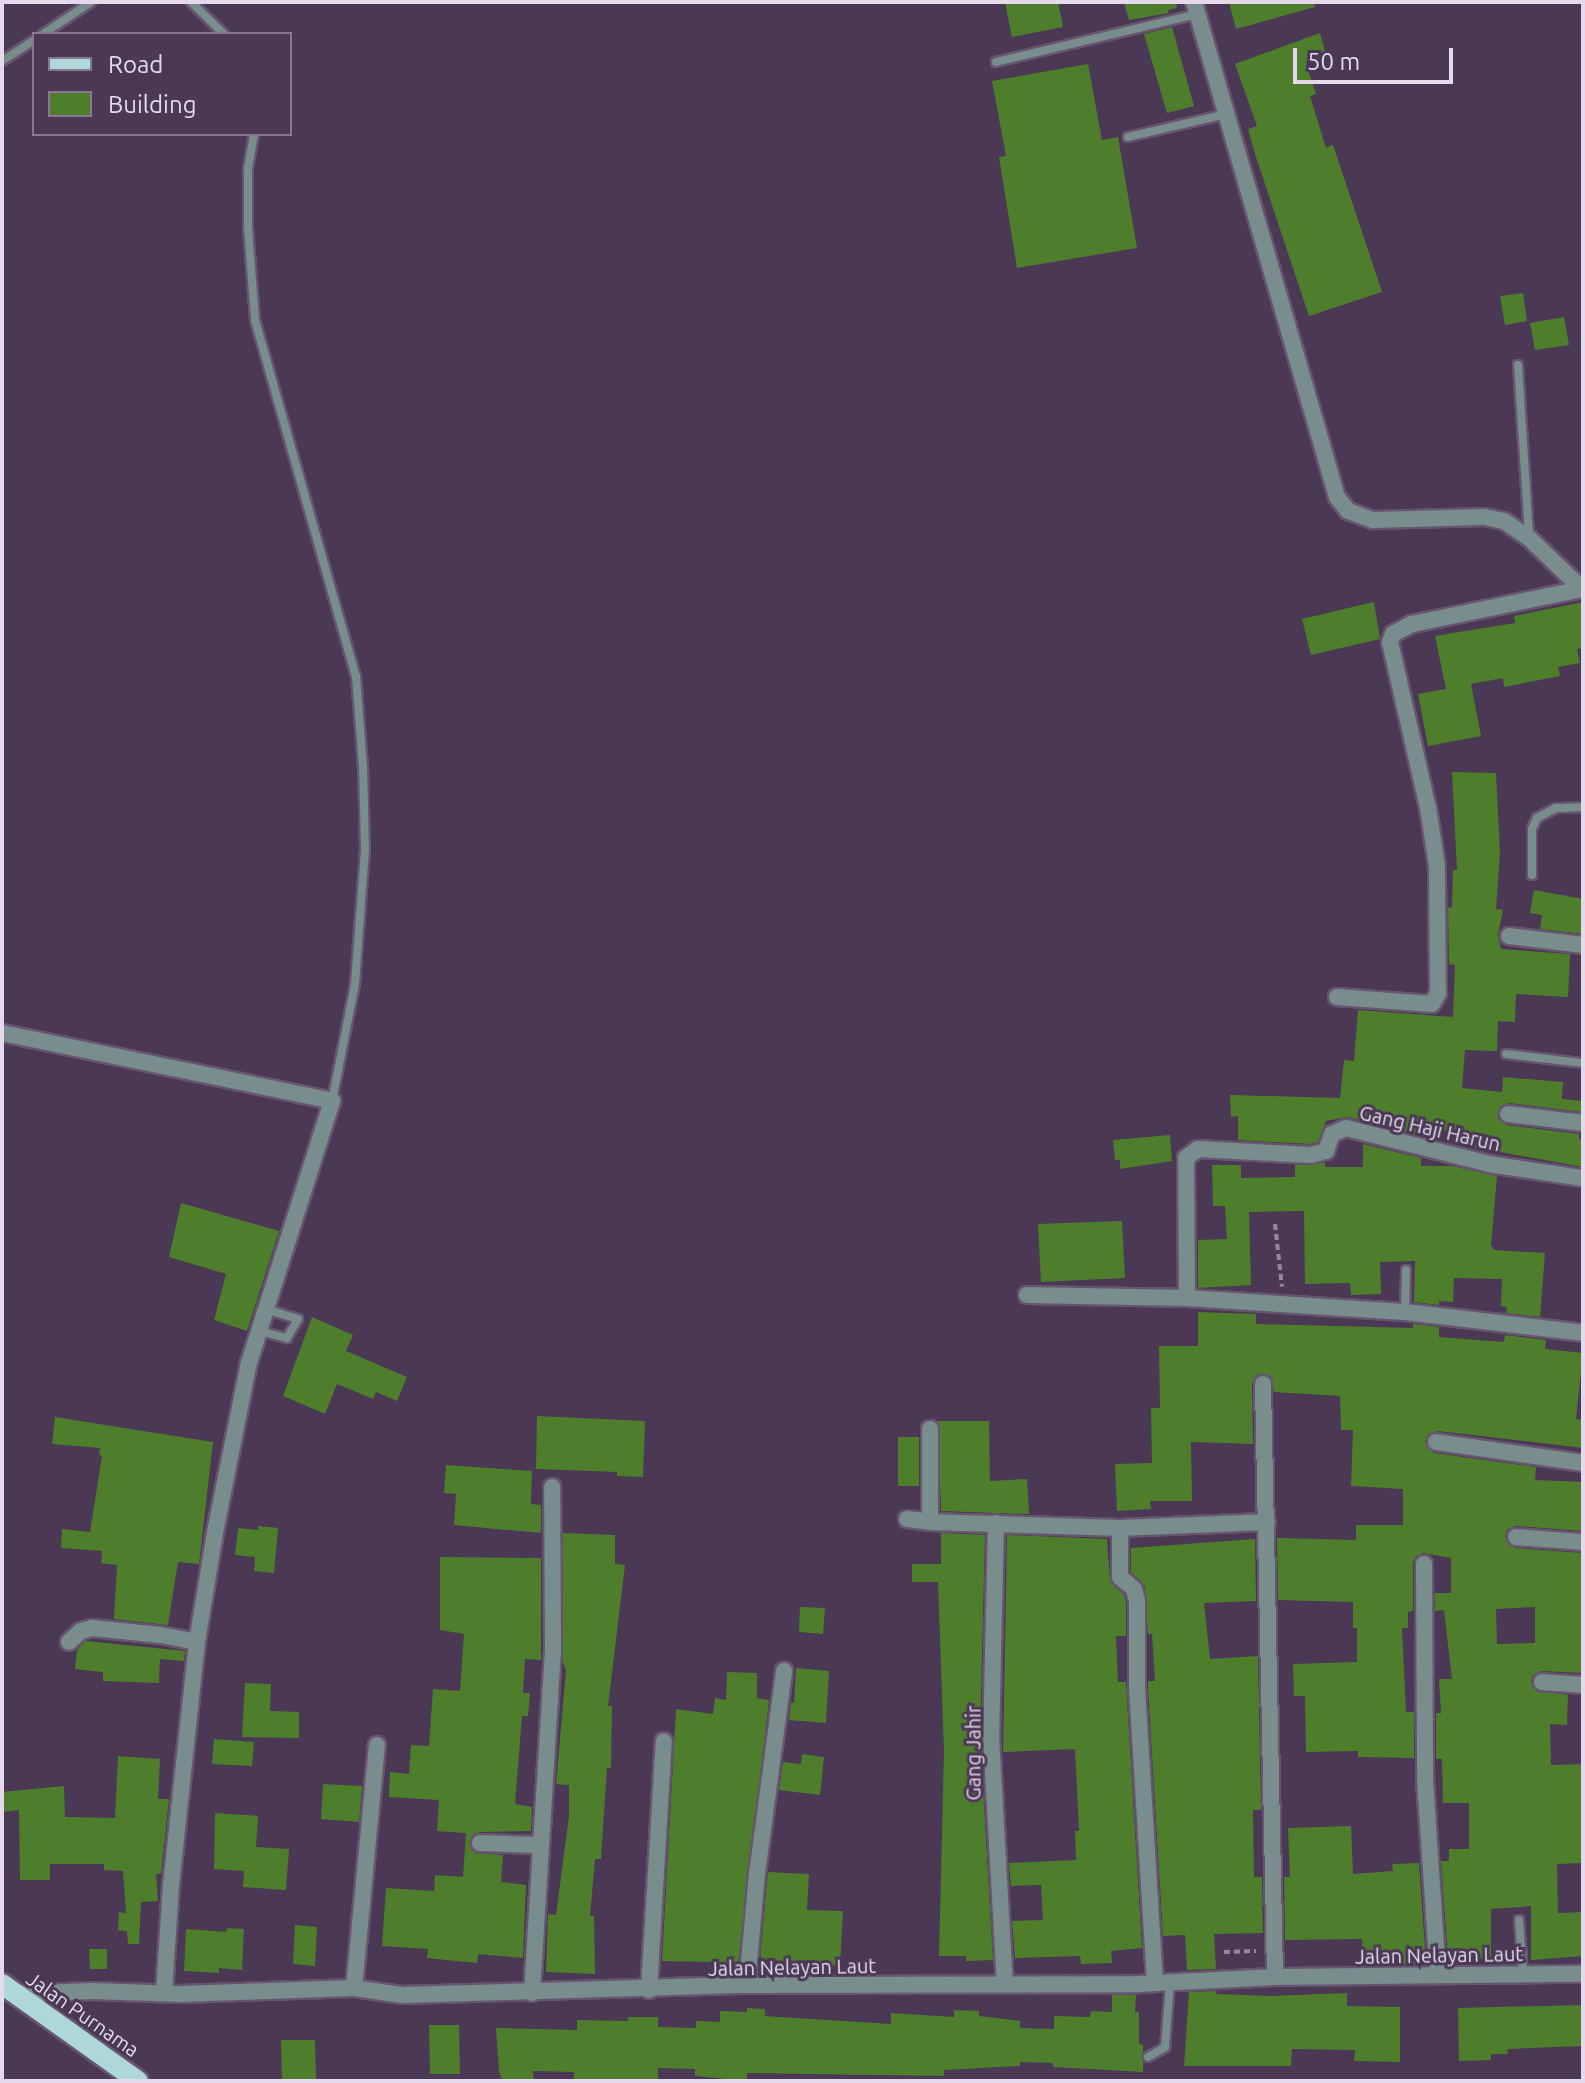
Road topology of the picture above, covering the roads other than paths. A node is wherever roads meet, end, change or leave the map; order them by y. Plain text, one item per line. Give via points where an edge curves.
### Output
1 (91, 2) edge
2 (191, 2) edge
3 (1196, 8) edge
4 (46, 32) edge
5 (222, 32) edge
6 (32, 41) edge
7 (2, 61) edge
8 (996, 62) dead end
9 (1226, 114) junction
10 (254, 136) edge
11 (1128, 137) dead end
12 (1518, 365) dead end
13 (1529, 538) junction
14 (1583, 589) edge
15 (1583, 807) edge
16 (1532, 875) dead end
17 (1509, 936) dead end
18 (1583, 945) edge
19 (1337, 997) dead end
20 (2, 1033) edge
21 (1506, 1054) dead end
22 (1583, 1063) edge
23 (332, 1101) junction
24 (1508, 1114) dead end
25 (1583, 1123) edge
26 (1583, 1178) edge
27 (1406, 1270) dead end
28 (1027, 1295) dead end
29 (1187, 1298) junction
30 (266, 1309) junction
31 (1405, 1312) junction
32 (259, 1330) junction
33 (1583, 1333) edge
34 (1263, 1384) dead end
35 (930, 1429) dead end
36 (1436, 1442) dead end
37 (1583, 1463) edge
38 (552, 1487) dead end
39 (907, 1519) dead end
40 (930, 1522) junction
41 (1267, 1522) junction
42 (996, 1523) junction
43 (1120, 1528) junction
44 (1516, 1537) dead end
45 (1583, 1542) edge
46 (1424, 1564) dead end
47 (69, 1642) dead end
48 (197, 1642) junction
49 (784, 1671) dead end
50 (1542, 1682) dead end
51 (1583, 1685) edge
52 (664, 1741) dead end
53 (377, 1745) dead end
54 (480, 1843) dead end
55 (538, 1845) junction
56 (1519, 1920) dead end
57 (1523, 1974) junction
58 (1583, 1974) edge
59 (1438, 1975) junction
60 (1275, 1977) junction
61 (1162, 1982) junction
62 (1005, 1983) junction
63 (747, 1985) junction
64 (354, 1988) junction
65 (649, 1990) junction
66 (5, 1991) edge
67 (164, 1992) junction
68 (532, 1993) junction
69 (1148, 2057) dead end
70 (138, 2081) edge

1 - 4 lane
2 - 5 lane
3 - 8 lane
3 - 9 street
6 - 7 lane
9 - 11 lane
9 - 13 street via 1337,497 1359,518 1484,517 1504,521
10 - 23 lane via 248,228 255,320 356,676 365,850 355,984
12 - 13 lane
13 - 14 street
14 - 19 street via 1412,624 1393,634 1390,642 1437,866 1438,993 1432,1004
15 - 16 lane via 1556,808 1537,818 1532,829
17 - 18 street
20 - 23 street
21 - 22 lane
23 - 30 street
24 - 25 street
26 - 29 street, Gang Haji Harun via 1489,1164 1346,1128 1332,1134 1321,1154 1198,1149 1186,1158
27 - 31 lane
28 - 29 street
29 - 31 street
30 - 32 street
30 - 32 lane via 298,1319 287,1338
31 - 33 street
32 - 48 street
34 - 41 street
35 - 40 street
36 - 37 street
38 - 55 street via 553,1652
39 - 40 street
40 - 42 street
41 - 43 street
41 - 60 street
42 - 43 street
42 - 62 street, Gang Jahir via 991,1736
43 - 61 street via 1120,1577 1134,1589 1137,1601 1137,1688
44 - 45 street
46 - 59 street via 1425,1780
47 - 48 street via 92,1628
48 - 67 street
49 - 63 street
50 - 51 street
52 - 65 street
53 - 64 street
54 - 55 street
55 - 68 street
56 - 57 lane
57 - 58 street, Jalan Nelayan Laut
57 - 59 street, Jalan Nelayan Laut
59 - 60 street, Jalan Nelayan Laut
60 - 61 street, Jalan Nelayan Laut
61 - 62 street, Jalan Nelayan Laut
61 - 69 lane via 1165,2047
62 - 63 street, Jalan Nelayan Laut
63 - 65 street, Jalan Nelayan Laut
64 - 67 street, Jalan Nelayan Laut
64 - 68 street, Jalan Nelayan Laut via 402,1995
65 - 68 street, Jalan Nelayan Laut
66 - 67 street, Jalan Nelayan Laut
66 - 70 main road, Jalan Purnama

